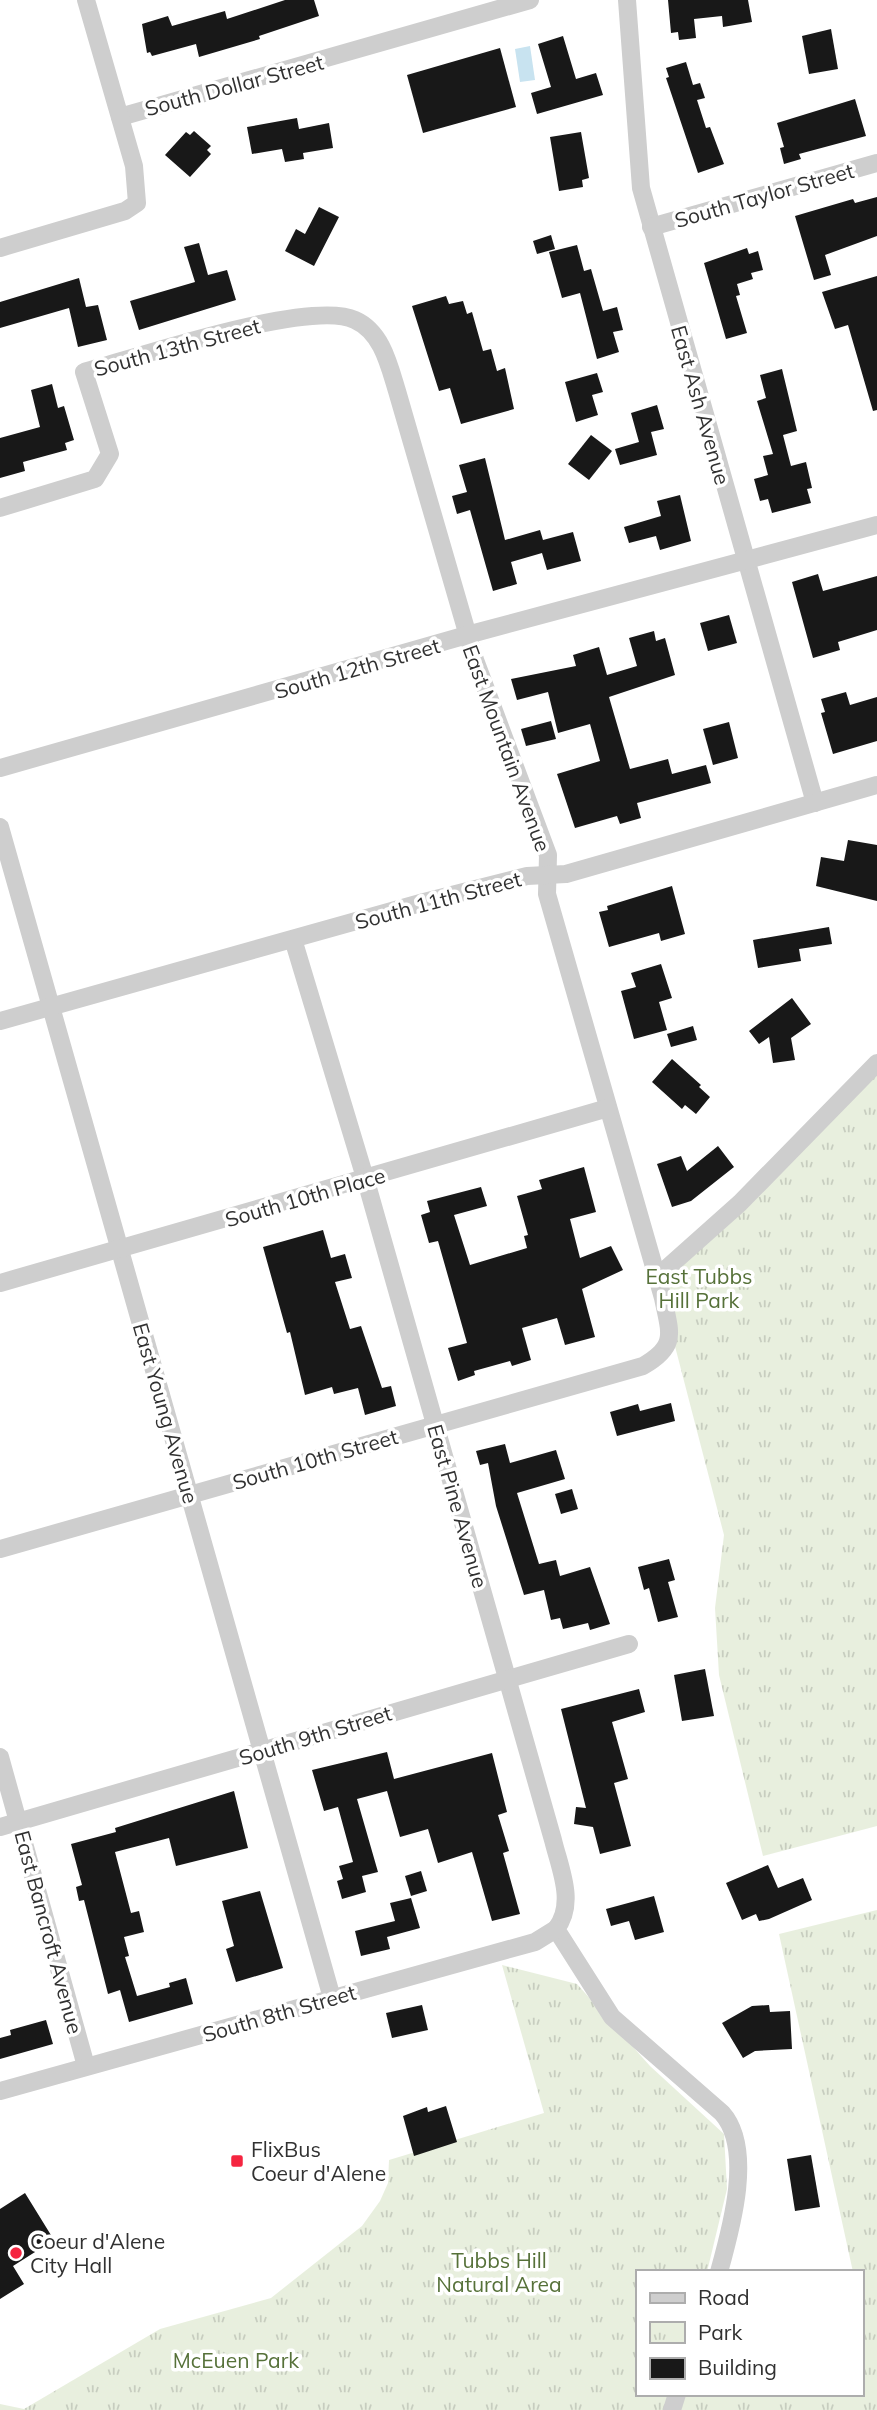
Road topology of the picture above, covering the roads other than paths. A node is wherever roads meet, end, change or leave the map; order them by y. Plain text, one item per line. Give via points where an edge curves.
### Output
1 (86, 0) edge
2 (530, 0) edge
3 (627, 0) edge
4 (120, 117) junction
5 (877, 163) edge
6 (651, 227) junction
7 (0, 248) edge
8 (356, 320) joint
9 (0, 508) edge
10 (877, 525) edge
11 (746, 562) junction
12 (467, 635) junction
13 (0, 768) edge
14 (877, 785) edge
15 (815, 803) junction
16 (0, 827) edge
17 (547, 875) junction
18 (293, 939) junction
19 (51, 1007) junction
20 (0, 1021) edge
21 (877, 1063) edge
22 (608, 1108) junction
23 (366, 1181) junction
24 (120, 1249) junction
25 (657, 1277) junction
26 (0, 1283) edge
27 (665, 1349) joint
28 (435, 1426) junction
29 (190, 1494) junction
30 (0, 1549) edge
31 (629, 1644) dead end
32 (507, 1679) junction
33 (264, 1751) junction
34 (0, 1757) edge
35 (18, 1821) junction
36 (0, 1826) edge
37 (556, 1929) junction
38 (332, 1998) junction
39 (86, 2066) junction
40 (0, 2091) edge
41 (720, 2270) edge

1 - 4 street
2 - 4 street, South Dollar Street
3 - 6 street, East Ash Avenue via 638,156
4 - 7 street, South Dollar Street via 134,166 137,203 125,211
5 - 6 street, South Taylor Street
6 - 11 street, East Ash Avenue
8 - 9 street, South 13th Street via 335,314 297,316 84,372 110,454 95,479
8 - 12 street, East Mountain Avenue via 384,350
10 - 11 street, South 12th Street
11 - 12 street, South 12th Street
11 - 15 street, East Ash Avenue
12 - 13 street, South 12th Street
12 - 17 street, East Mountain Avenue via 548,855
14 - 15 street, South 11th Street
15 - 17 street, South 11th Street via 566,874
16 - 19 street, East Young Avenue
17 - 18 street, South 11th Street via 514,879
17 - 22 street, East Mountain Avenue via 547,894
18 - 19 street, South 11th Street
18 - 23 street, East Pine Avenue
19 - 20 street, South 11th Street
19 - 24 street, East Young Avenue
21 - 25 street via 740,1203
22 - 23 street, South 10th Place
22 - 25 street, East Mountain Avenue
23 - 24 street, South 10th Place
23 - 28 street, East Pine Avenue
24 - 26 street, South 10th Place
24 - 29 street, East Young Avenue
25 - 27 street, East Mountain Avenue via 670,1329
27 - 28 street, South 10th Street via 642,1366
28 - 29 street, South 10th Street
28 - 32 street, East Pine Avenue
29 - 30 street, South 10th Street
29 - 33 street, East Young Avenue
31 - 32 street, South 9th Street
32 - 33 street, South 9th Street
32 - 37 street, East Pine Avenue via 566,1894 563,1920
33 - 35 street, South 9th Street
33 - 38 street, East Young Avenue
34 - 35 street, East Bancroft Avenue
35 - 36 street, South 9th Street
35 - 39 street, East Bancroft Avenue
37 - 38 street, South 8th Street via 536,1942
37 - 41 street via 612,2017 722,2113 734,2130 738,2163
38 - 39 street, South 8th Street
39 - 40 street, South 8th Street

